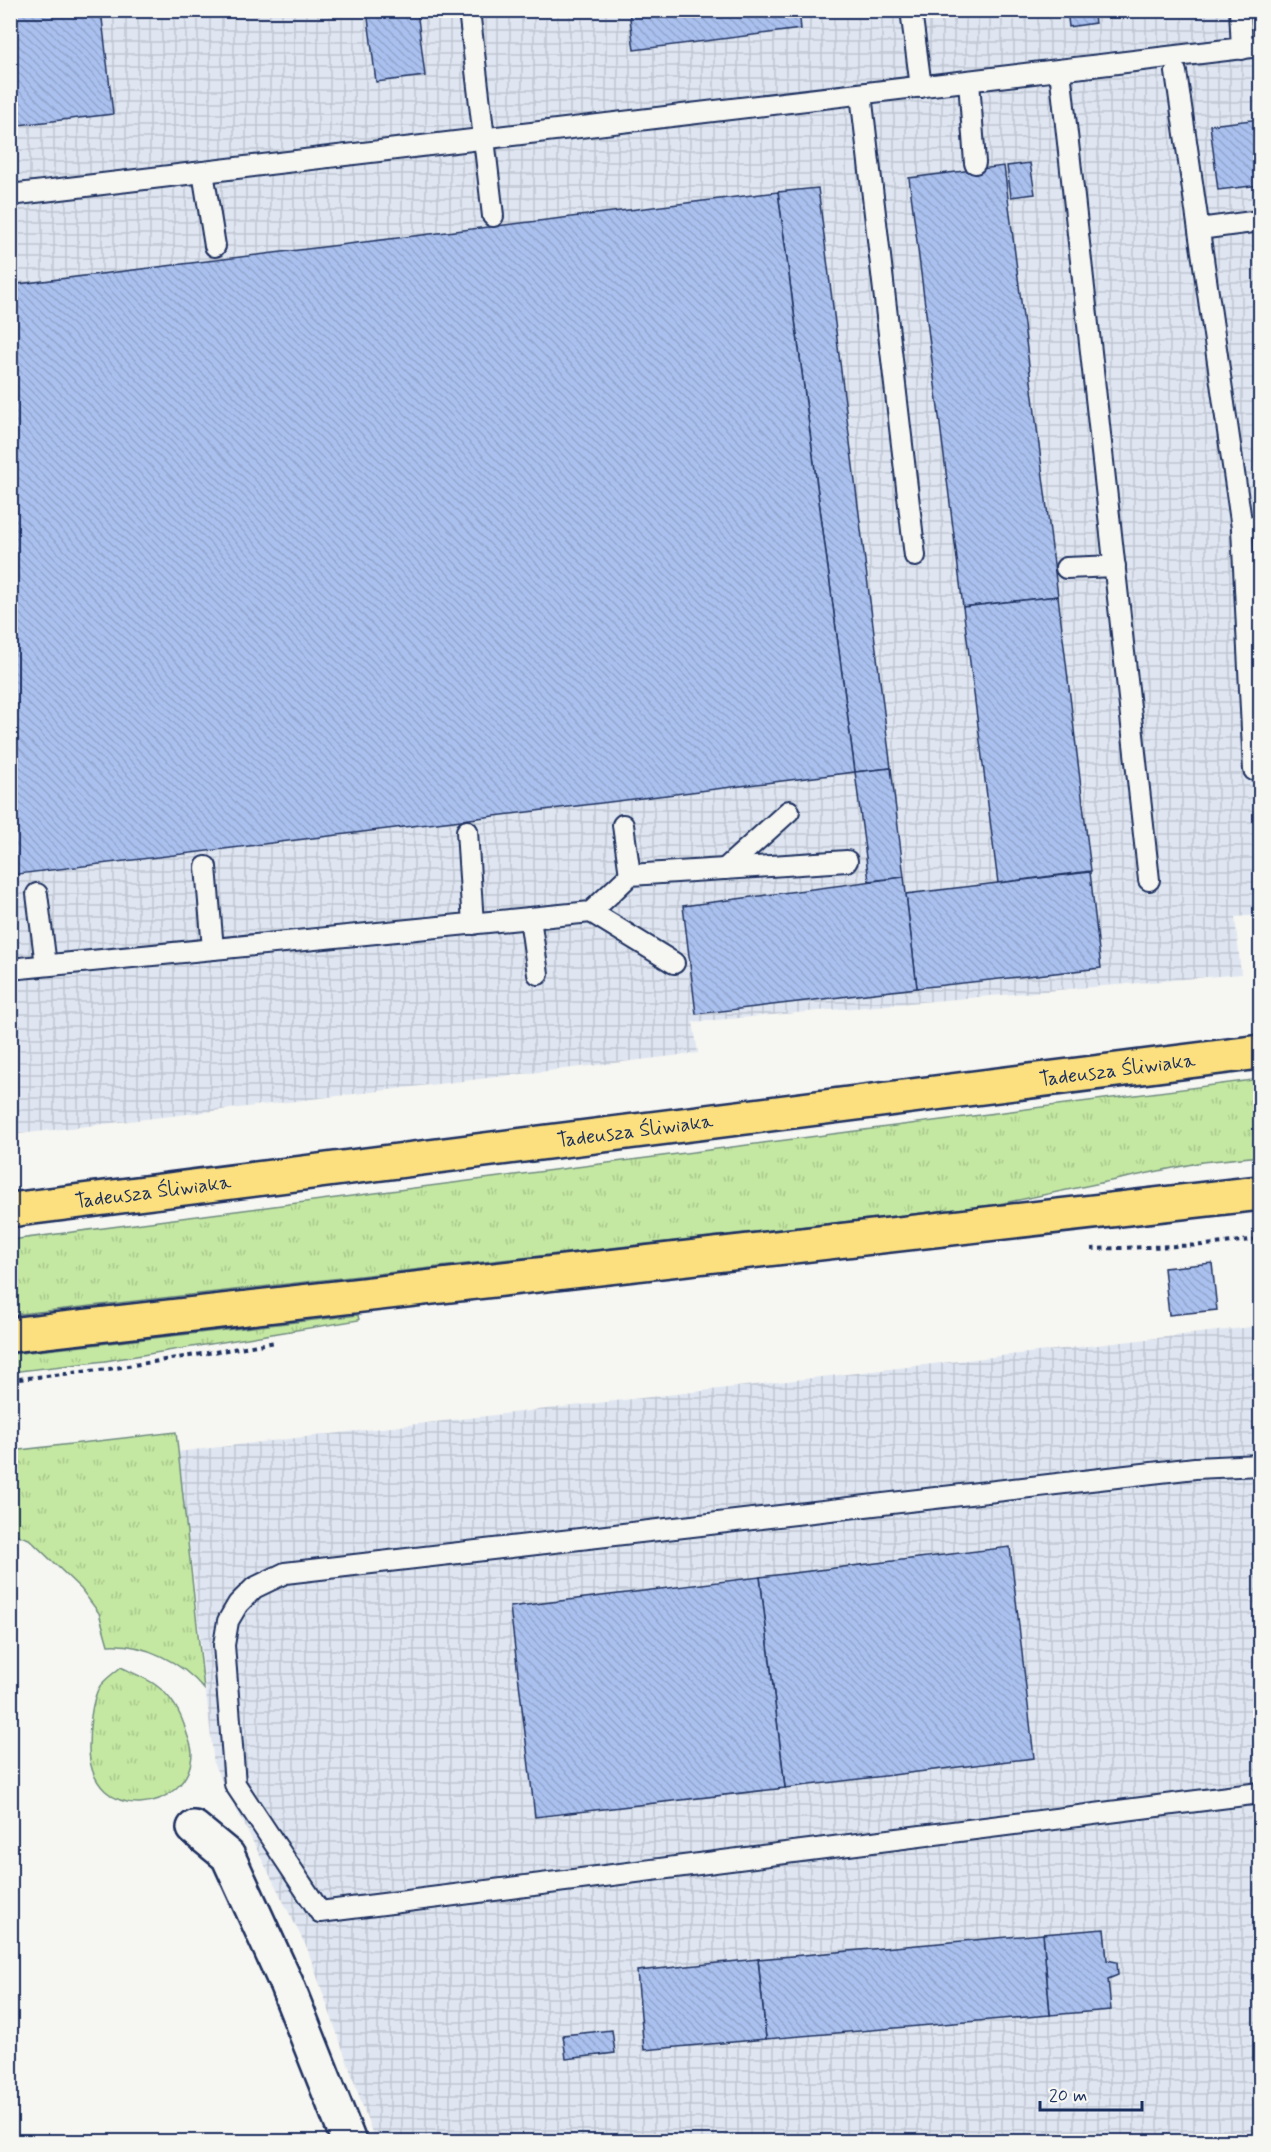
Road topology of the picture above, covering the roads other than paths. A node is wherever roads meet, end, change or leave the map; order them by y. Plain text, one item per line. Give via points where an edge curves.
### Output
1 (470, 10) edge
2 (910, 10) edge
3 (1240, 10) edge
4 (1251, 48) edge
5 (1060, 70) junction
6 (1176, 72) dead end
7 (969, 81) junction
8 (921, 87) junction
9 (861, 94) junction
10 (485, 139) junction
11 (975, 163) dead end
12 (203, 172) junction
13 (10, 195) edge
14 (493, 216) dead end
15 (1260, 221) edge
16 (1199, 229) junction
17 (214, 246) dead end
18 (1251, 527) edge
19 (915, 556) dead end
20 (1115, 566) junction
21 (1066, 568) dead end
22 (1254, 770) dead end
23 (789, 811) dead end
24 (622, 825) dead end
25 (467, 831) dead end
26 (847, 861) dead end
27 (206, 867) dead end
28 (725, 869) junction
29 (630, 875) junction
30 (1149, 880) dead end
31 (37, 894) dead end
32 (591, 912) junction
33 (530, 918) junction
34 (473, 924) junction
35 (213, 949) junction
36 (674, 963) dead end
37 (46, 965) junction
38 (10, 969) edge
39 (538, 974) dead end
40 (1260, 1052) edge
41 (1260, 1193) edge
42 (10, 1210) edge
43 (10, 1335) edge
44 (1260, 1465) edge
45 (1260, 1793) edge
46 (194, 1828) dead end
47 (349, 2142) edge

1 - 10 lane
2 - 8 lane
3 - 4 lane
4 - 5 lane
5 - 7 lane
5 - 20 lane
6 - 16 lane
7 - 8 lane
7 - 11 lane
8 - 9 lane
9 - 10 lane
9 - 19 lane
10 - 12 lane
10 - 14 lane
12 - 13 lane
12 - 17 lane
15 - 16 lane
16 - 18 lane
18 - 22 lane
20 - 21 lane
20 - 30 lane
23 - 28 lane
24 - 29 lane
25 - 34 lane
26 - 28 lane
27 - 35 lane
28 - 29 lane
29 - 32 lane
31 - 37 lane
32 - 33 lane
32 - 36 lane
33 - 34 lane
33 - 39 lane
34 - 35 lane
35 - 37 lane
37 - 38 lane
40 - 42 main road, Tadeusza Śliwiaka
41 - 43 main road
44 - 45 lane via 1195,1468 285,1572 254,1588 238,1604 228,1621 225,1645 235,1784 320,1912
46 - 47 street via 228,1856 286,1983

